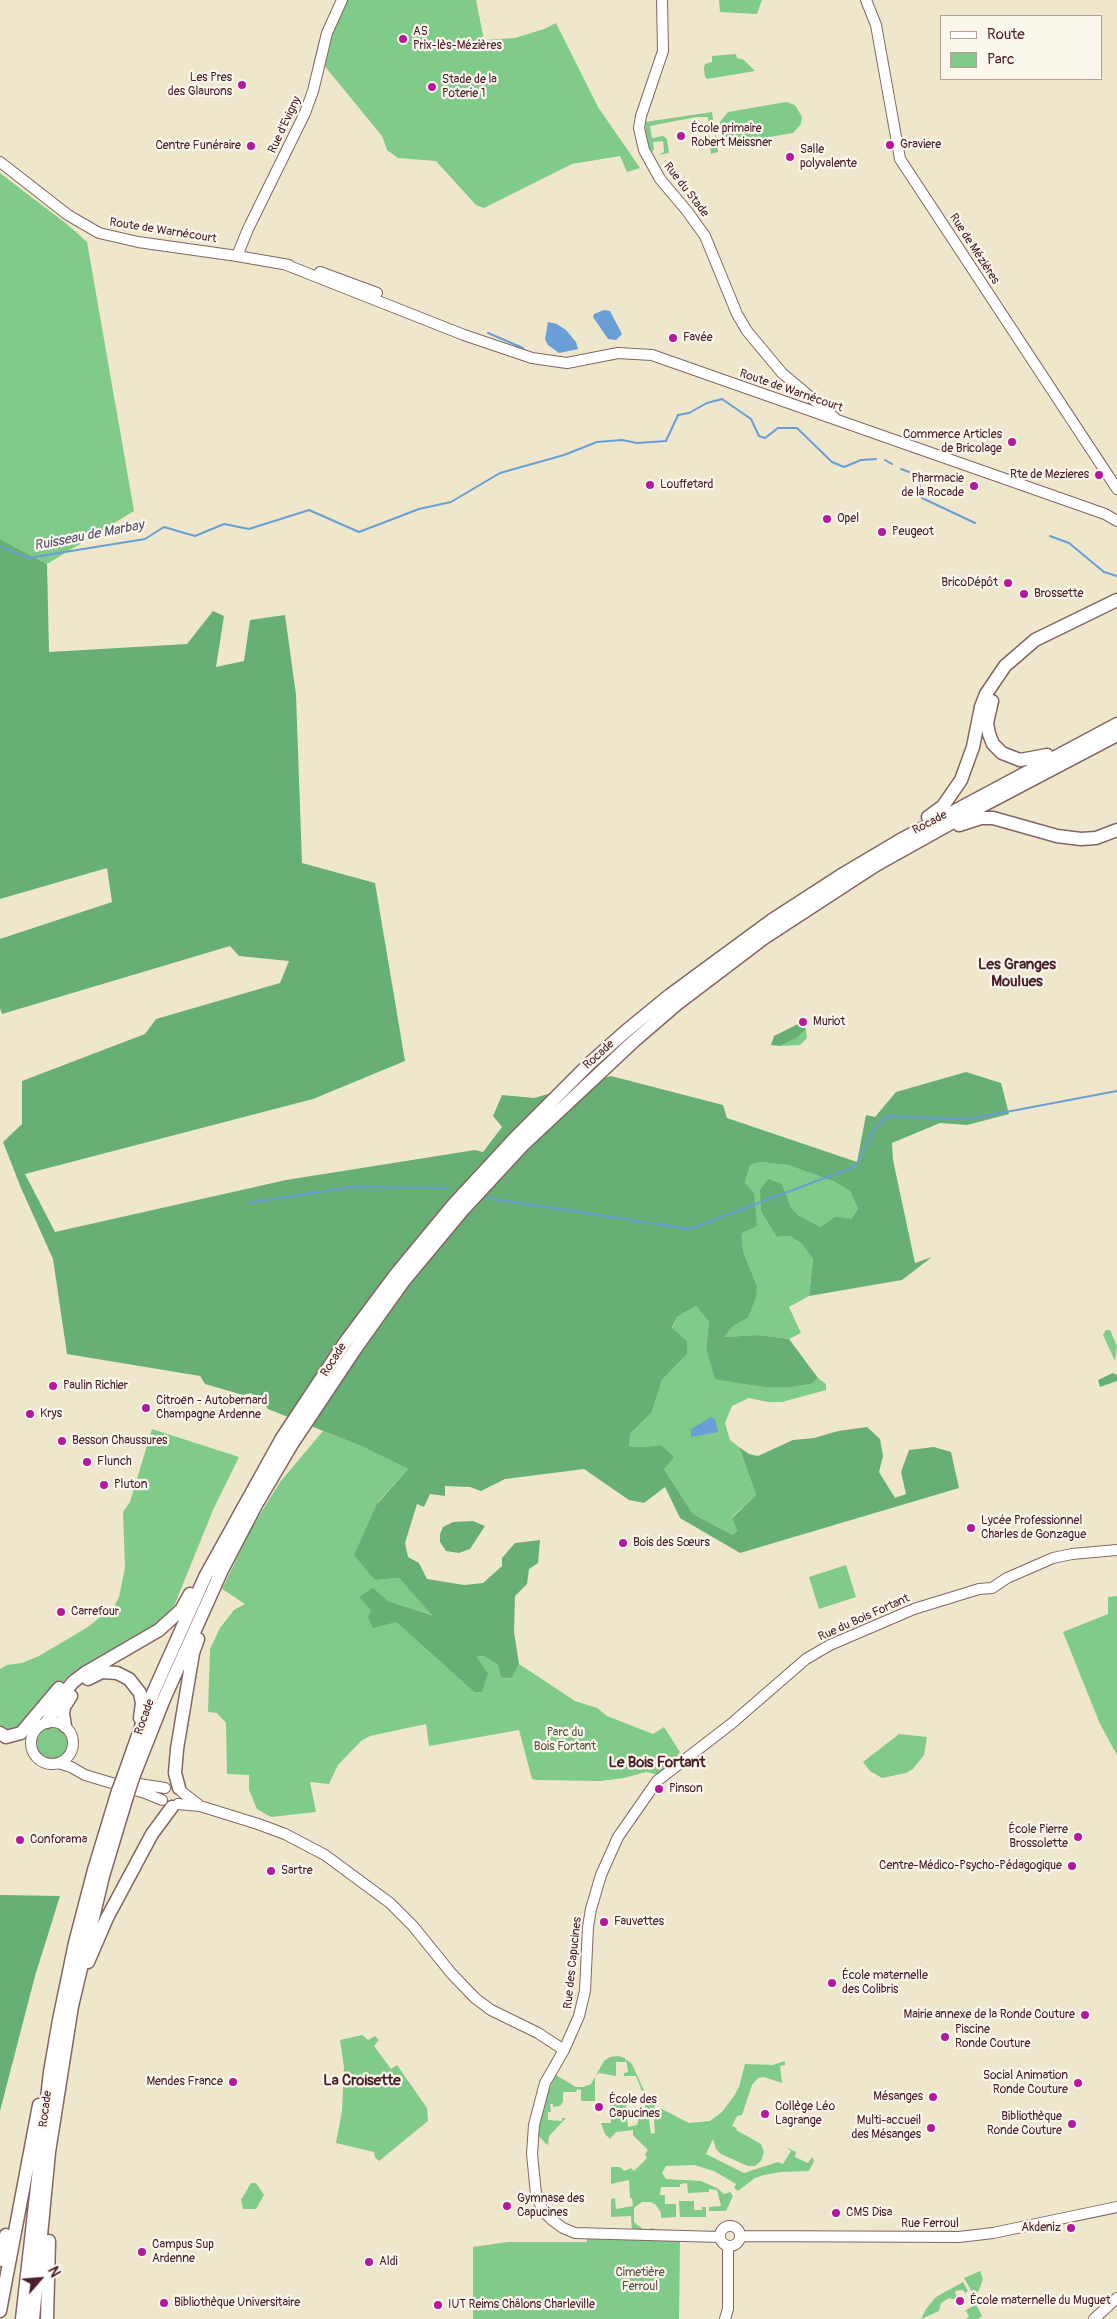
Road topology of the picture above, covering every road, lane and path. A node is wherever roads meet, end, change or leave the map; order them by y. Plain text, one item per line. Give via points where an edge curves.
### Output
1 (342, 0) edge
2 (662, 0) edge
3 (866, 0) edge
4 (0, 162) edge
5 (237, 256) junction
6 (838, 420) junction
7 (1117, 489) edge
8 (1074, 504) junction
9 (1117, 521) edge
10 (1117, 526) edge
11 (1117, 600) edge
12 (1117, 608) edge
13 (1117, 724) edge
14 (1096, 735) junction
15 (1117, 735) edge
16 (1117, 830) edge
17 (904, 838) junction
18 (876, 865) junction
19 (234, 1524) junction
20 (1117, 1550) edge
21 (222, 1570) junction
22 (104, 1663) junction
23 (48, 1722) junction
24 (66, 1726) junction
25 (0, 1732) edge
26 (71, 1753) junction
27 (58, 1763) junction
28 (129, 1775) junction
29 (657, 1781) joint
30 (164, 1788) junction
31 (180, 1790) junction
32 (123, 1792) junction
33 (171, 1804) junction
34 (200, 1806) junction
35 (72, 2006) junction
36 (59, 2020) junction
37 (564, 2050) junction
38 (40, 2100) junction
39 (50, 2152) junction
40 (1117, 2207) edge
41 (740, 2236) junction
42 (720, 2237) junction
43 (728, 2246) junction
44 (0, 2260) edge
45 (1117, 2298) edge
46 (0, 2311) edge
47 (22, 2319) edge
48 (33, 2319) edge
49 (47, 2319) edge
50 (725, 2319) edge
51 (1094, 2319) edge

1 - 5 street, Rue d'Evigny via 325,39 309,105
2 - 6 street, Rue du Stade via 662,51 639,128 640,140 650,164 706,236 747,330 782,373
3 - 7 street, Rue de Mézières via 876,25 900,159
4 - 5 street, Route de Warnécourt via 68,215 99,233
5 - 6 street, Route de Warnécourt via 284,264 464,335 532,358 567,363 618,353 652,355
6 - 8 street, Route de Warnécourt
8 - 9 street, Route de Warnécourt
8 - 10 street, Route de Warnécourt
11 - 17 highway via 1035,640 1006,666 984,700 962,780 943,806 912,827
12 - 14 highway via 1030,651 1002,681 989,708 988,734 1002,754 1011,758 1036,758
13 - 14 highway, Rocade
14 - 17 highway, Rocade
15 - 18 highway via 980,806
16 - 18 highway via 1096,838 1070,838 1006,820 981,818 943,832
17 - 19 highway, Rocade via 772,920 670,994 590,1063 514,1138 447,1212 346,1341 282,1438
18 - 21 highway via 764,938 676,1004 524,1144 403,1282 356,1348 292,1444
19 - 22 highway via 180,1610 149,1638
19 - 28 highway, Rocade via 153,1693
20 - 29 street, Rue du Bois Fortant via 1053,1558 992,1588 914,1609 830,1645 799,1664 731,1724
21 - 28 highway
21 - 31 highway via 193,1653 177,1749 175,1773
22 - 23 highway via 73,1682
22 - 25 highway via 67,1679 21,1734 6,1737
23 - 24 street
23 - 27 street via 34,1731 31,1748 42,1762
24 - 26 street via 72,1736
24 - 28 highway via 64,1706 78,1686 102,1672 129,1678 136,1686 142,1703
26 - 27 street
26 - 30 street via 85,1768 149,1788
27 - 33 street
28 - 32 highway, bridge
29 - 37 street, Rue des Capucines via 618,1837 601,1875 588,1927 584,1997
30 - 31 street via 170,1786
30 - 33 street via 161,1794
31 - 33 street via 182,1799
31 - 34 street
32 - 35 highway
32 - 36 highway, Rocade via 77,1934
33 - 34 street
33 - 35 highway via 107,1918
34 - 37 street via 285,1834 344,1868 390,1903 475,1998
35 - 39 highway
36 - 38 highway via 51,2040
36 - 47 highway, Rocade
37 - 42 street, Rue des Capucines via 545,2083 534,2125 532,2154 536,2194 543,2211 575,2234
38 - 44 highway
38 - 46 highway
39 - 48 highway
39 - 49 highway
40 - 41 street, Rue Ferroul via 960,2237
41 - 42 street via 735,2228 729,2226 723,2229
41 - 43 street via 737,2242
42 - 43 street
43 - 50 street via 728,2309
45 - 51 street

